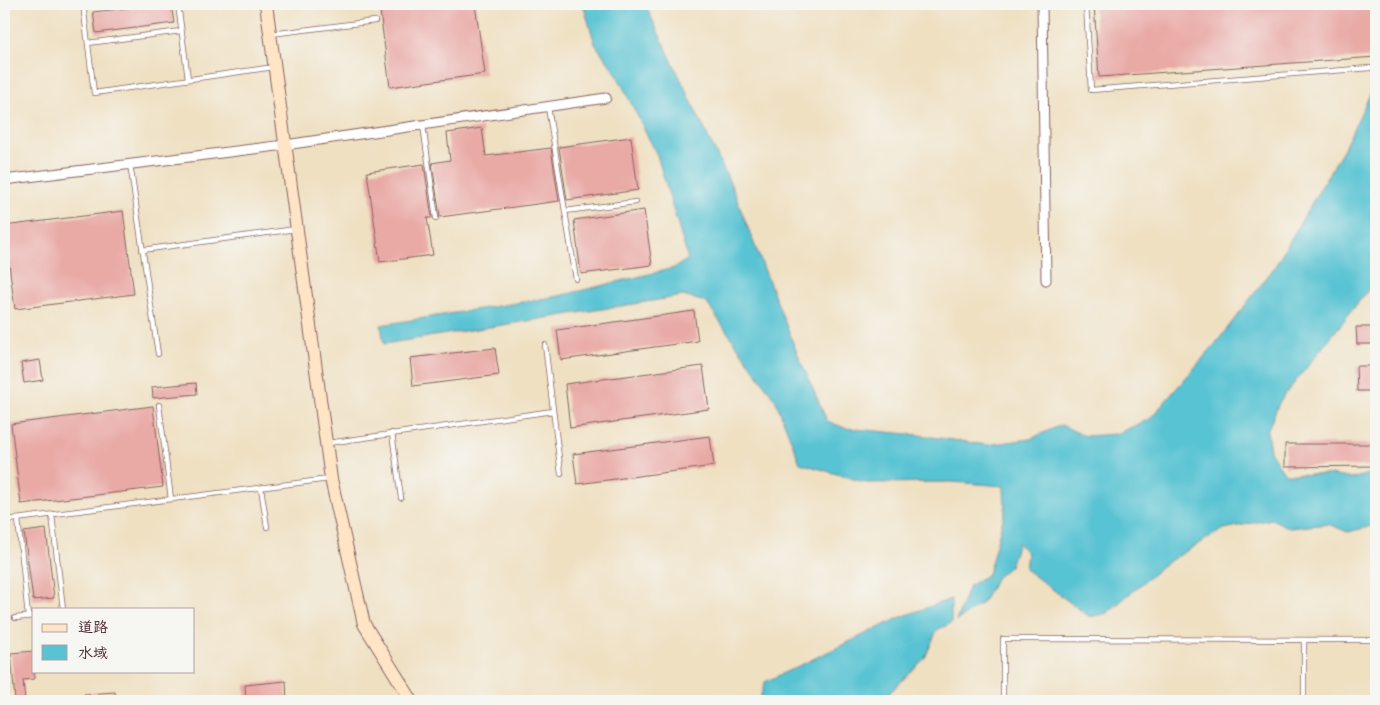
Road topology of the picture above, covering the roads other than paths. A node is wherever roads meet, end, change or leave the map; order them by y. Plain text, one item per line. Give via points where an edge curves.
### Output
1 (83, 4) edge
2 (178, 4) edge
3 (266, 4) edge
4 (1042, 4) edge
5 (1086, 4) edge
6 (375, 21) dead end
7 (182, 31) junction
8 (270, 35) junction
9 (88, 44) junction
10 (274, 67) junction
11 (1370, 68) dead end
12 (188, 79) junction
13 (606, 98) dead end
14 (548, 107) junction
15 (423, 125) junction
16 (285, 145) junction
17 (130, 164) junction
18 (4, 180) edge
19 (636, 202) dead end
20 (565, 211) junction
21 (436, 218) dead end
22 (297, 229) junction
23 (142, 250) junction
24 (576, 279) dead end
25 (1046, 280) dead end
26 (545, 345) dead end
27 (158, 354) dead end
28 (159, 404) dead end
29 (553, 411) junction
30 (392, 434) junction
31 (326, 443) junction
32 (561, 474) dead end
33 (331, 479) junction
34 (261, 488) junction
35 (401, 498) dead end
36 (171, 499) junction
37 (52, 515) junction
38 (18, 519) junction
39 (8, 520) dead end
40 (267, 527) dead end
41 (63, 608) edge
42 (28, 616) junction
43 (32, 616) edge
44 (15, 618) dead end
45 (1304, 640) junction
46 (1376, 640) edge
47 (412, 701) edge
48 (1004, 701) edge
49 (1304, 701) edge

1 - 9 lane
2 - 7 lane
3 - 8 street
4 - 25 street
5 - 11 lane via 1091,90
6 - 8 lane
7 - 9 lane
7 - 12 lane
8 - 10 street
9 - 12 lane via 94,92
10 - 12 lane
10 - 16 street
13 - 14 street
14 - 15 street
14 - 20 lane
15 - 16 street
15 - 21 lane
16 - 17 street
16 - 22 street
17 - 18 street
17 - 23 lane
19 - 20 lane
20 - 24 lane
22 - 23 lane
22 - 31 street
23 - 27 lane
26 - 29 lane
28 - 36 lane
29 - 30 lane
29 - 32 lane
30 - 31 lane
30 - 35 lane
31 - 33 street
33 - 34 lane
33 - 47 street via 364,624
34 - 36 lane
34 - 40 lane
36 - 37 lane
37 - 38 lane
37 - 41 lane
38 - 39 lane
38 - 42 lane
42 - 43 lane
42 - 44 lane
45 - 46 lane
45 - 48 lane via 1003,639
45 - 49 lane

